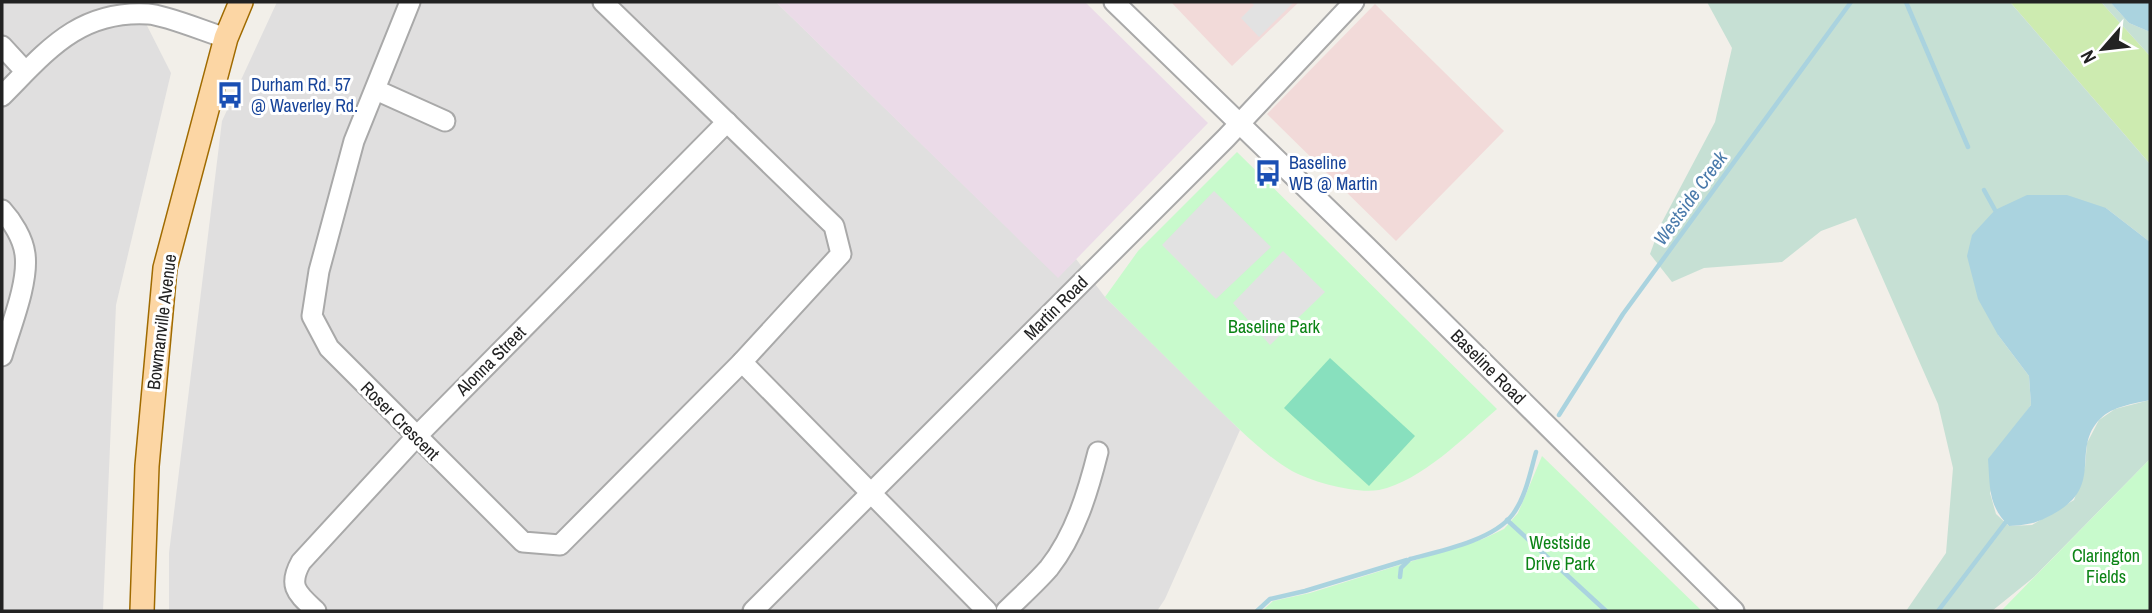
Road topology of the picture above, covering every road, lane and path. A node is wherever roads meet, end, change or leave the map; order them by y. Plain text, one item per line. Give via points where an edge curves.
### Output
1 (241, 2) edge
2 (410, 2) edge
3 (603, 2) edge
4 (1114, 2) edge
5 (1354, 2) edge
6 (226, 38) junction
7 (2, 46) edge
8 (25, 71) junction
9 (376, 90) junction
10 (2, 96) edge
11 (445, 121) dead end
12 (727, 122) junction
13 (1240, 124) junction
14 (2, 210) edge
15 (2, 356) edge
16 (743, 362) junction
17 (416, 437) junction
18 (1098, 452) dead end
19 (870, 494) junction
20 (142, 611) edge
21 (316, 611) edge
22 (753, 611) edge
23 (987, 611) edge
24 (1006, 611) edge
25 (1734, 611) edge

1 - 6 main road, Bowmanville Avenue
2 - 9 street, Roser Crescent
3 - 12 street, Roser Crescent
4 - 13 street, Baseline Road
5 - 13 street, Martin Road
6 - 8 street via 149,14 104,18 71,31
6 - 20 main road, Bowmanville Avenue via 165,268 147,466
7 - 8 street
8 - 10 street
9 - 11 street
9 - 17 street, Roser Crescent via 354,141 319,271 312,316 329,348
12 - 16 street, Roser Crescent via 834,226 841,254
12 - 17 street, Alonna Street
13 - 19 street, Martin Road
13 - 25 street, Baseline Road
14 - 15 street via 12,221 25,253 23,283
16 - 17 street, Roser Crescent via 560,545 523,542
16 - 19 street
17 - 21 street, Alonna Street via 301,562 294,587
18 - 24 street via 1069,534 1049,568
19 - 22 street, Martin Road
19 - 23 street

